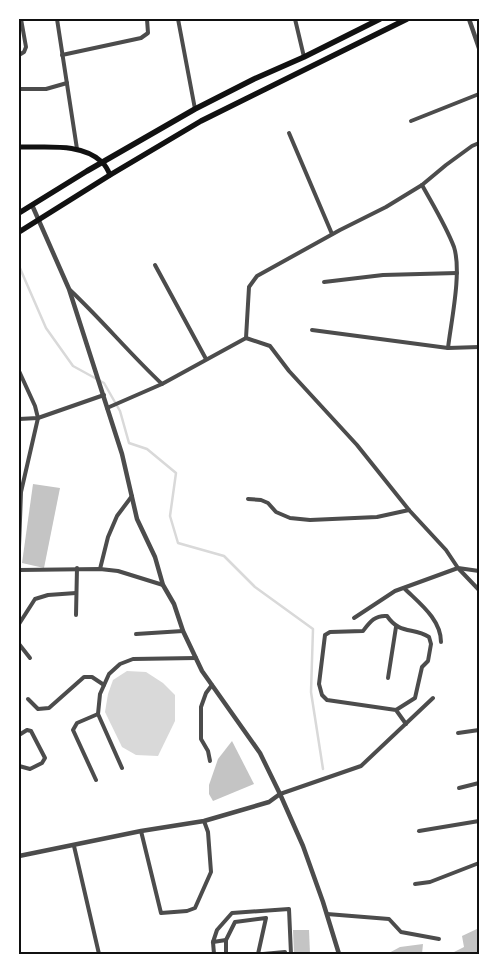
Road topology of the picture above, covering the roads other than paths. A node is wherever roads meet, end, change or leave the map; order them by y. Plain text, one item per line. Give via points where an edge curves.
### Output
1 (21, 19) edge
2 (57, 19) edge
3 (147, 19) edge
4 (178, 19) edge
5 (295, 19) edge
6 (380, 19) edge
7 (407, 19) edge
8 (469, 19) edge
9 (479, 48) edge
10 (19, 55) edge
11 (62, 55) junction
12 (304, 57) junction
13 (67, 83) junction
14 (19, 89) edge
15 (479, 94) edge
16 (195, 108) junction
17 (411, 121) dead end
18 (289, 133) dead end
19 (479, 143) edge
20 (19, 146) edge
21 (77, 149) junction
22 (103, 162) junction
23 (110, 175) junction
24 (422, 185) junction
25 (32, 205) junction
26 (19, 213) edge
27 (40, 219) junction
28 (19, 232) edge
29 (332, 234) junction
30 (155, 265) dead end
31 (457, 273) junction
32 (324, 282) dead end
33 (69, 289) junction
34 (312, 330) dead end
35 (246, 338) junction
36 (479, 347) edge
37 (448, 348) junction
38 (206, 359) junction
39 (19, 371) edge
40 (162, 384) junction
41 (103, 394) junction
42 (108, 408) junction
43 (38, 418) junction
44 (19, 419) edge
45 (20, 490) edge
46 (132, 496) junction
47 (248, 499) dead end
48 (409, 510) junction
49 (19, 547) edge
50 (77, 568) junction
51 (100, 568) junction
52 (458, 568) junction
53 (19, 570) edge
54 (479, 571) edge
55 (163, 585) junction
56 (404, 588) junction
57 (479, 590) edge
58 (76, 593) junction
59 (76, 616) dead end
60 (354, 618) dead end
61 (19, 624) edge
62 (396, 627) junction
63 (183, 630) junction
64 (136, 634) dead end
65 (442, 642) dead end
66 (19, 644) edge
67 (30, 658) dead end
68 (197, 658) junction
69 (388, 678) dead end
70 (104, 685) junction
71 (212, 685) junction
72 (433, 698) dead end
73 (28, 699) dead end
74 (385, 701) dead end
75 (384, 708) junction
76 (396, 710) junction
77 (98, 714) junction
78 (406, 724) junction
79 (479, 730) edge
80 (458, 733) dead end
81 (19, 735) edge
82 (210, 760) dead end
83 (19, 766) edge
84 (122, 768) dead end
85 (96, 780) dead end
86 (479, 783) edge
87 (459, 788) dead end
88 (280, 794) junction
89 (204, 821) junction
90 (479, 821) edge
91 (141, 831) junction
92 (419, 831) dead end
93 (74, 846) junction
94 (19, 856) edge
95 (479, 863) edge
96 (415, 884) dead end
97 (327, 914) junction
98 (439, 939) dead end
99 (226, 940) junction
100 (213, 942) junction
101 (285, 953) edge
102 (291, 953) edge
103 (99, 954) edge
104 (214, 954) edge
105 (226, 954) edge
106 (258, 954) edge
107 (263, 954) edge
108 (339, 954) edge

1 - 10 street via 26,47
2 - 11 street
3 - 11 street via 148,33 141,38
4 - 16 street
5 - 12 street
6 - 12 main road
7 - 23 main road via 201,120
8 - 9 street
11 - 13 street
12 - 16 main road
13 - 14 street via 46,89
13 - 21 street
15 - 17 street
16 - 22 main road
18 - 29 street
19 - 24 street
20 - 21 main road
21 - 22 main road
22 - 23 main road
22 - 25 main road
23 - 27 main road
24 - 29 street
24 - 31 street via 454,248
25 - 26 main road
25 - 27 street
27 - 28 main road
27 - 33 street
29 - 35 street via 257,276 249,287
30 - 38 street
31 - 32 street via 384,275
31 - 37 street
33 - 40 street
33 - 41 street
34 - 37 street
35 - 38 street
35 - 48 street via 270,346
36 - 37 street
38 - 40 street
39 - 43 street
40 - 42 street
41 - 42 street
41 - 43 street
42 - 46 street
43 - 44 street
43 - 45 street
45 - 49 street
46 - 51 street via 117,516
46 - 55 street via 137,519 155,557
47 - 48 street via 268,503 276,512 290,518 310,520 377,517
48 - 52 street
50 - 51 street
50 - 53 street
50 - 58 street
51 - 55 street
52 - 54 street
52 - 56 street
52 - 57 street
55 - 63 street
56 - 60 street
56 - 65 street via 438,626
58 - 59 street
58 - 61 street via 35,599
62 - 69 street
62 - 75 street via 387,616 380,615 363,631 330,632 322,643 319,684 322,695 327,700
62 - 76 street via 424,634 431,640 428,661 422,668 415,698
63 - 64 street
63 - 68 street
66 - 67 street
68 - 70 street via 133,659 120,664 109,674
68 - 71 street
70 - 73 street via 92,677 84,677 49,708 38,709
70 - 77 street
71 - 82 street via 201,707 201,739
71 - 88 street via 260,753
72 - 78 street
74 - 75 street
75 - 76 street
76 - 78 street
77 - 84 street
77 - 85 street via 78,723 73,730
78 - 88 street via 362,766
79 - 80 street
81 - 83 street via 31,731 45,758 30,769
86 - 87 street
88 - 89 street via 269,802
88 - 97 street
89 - 91 street
89 - 91 street via 211,872 195,908 187,910 161,913
90 - 92 street
91 - 93 street
93 - 94 street
93 - 103 street
95 - 96 street via 430,882
97 - 98 street via 389,919 401,932
97 - 108 street
99 - 100 street
99 - 105 street
99 - 106 street via 235,922 266,918
100 - 102 street via 217,930 232,913 289,909
100 - 104 street
101 - 102 street
101 - 107 street

